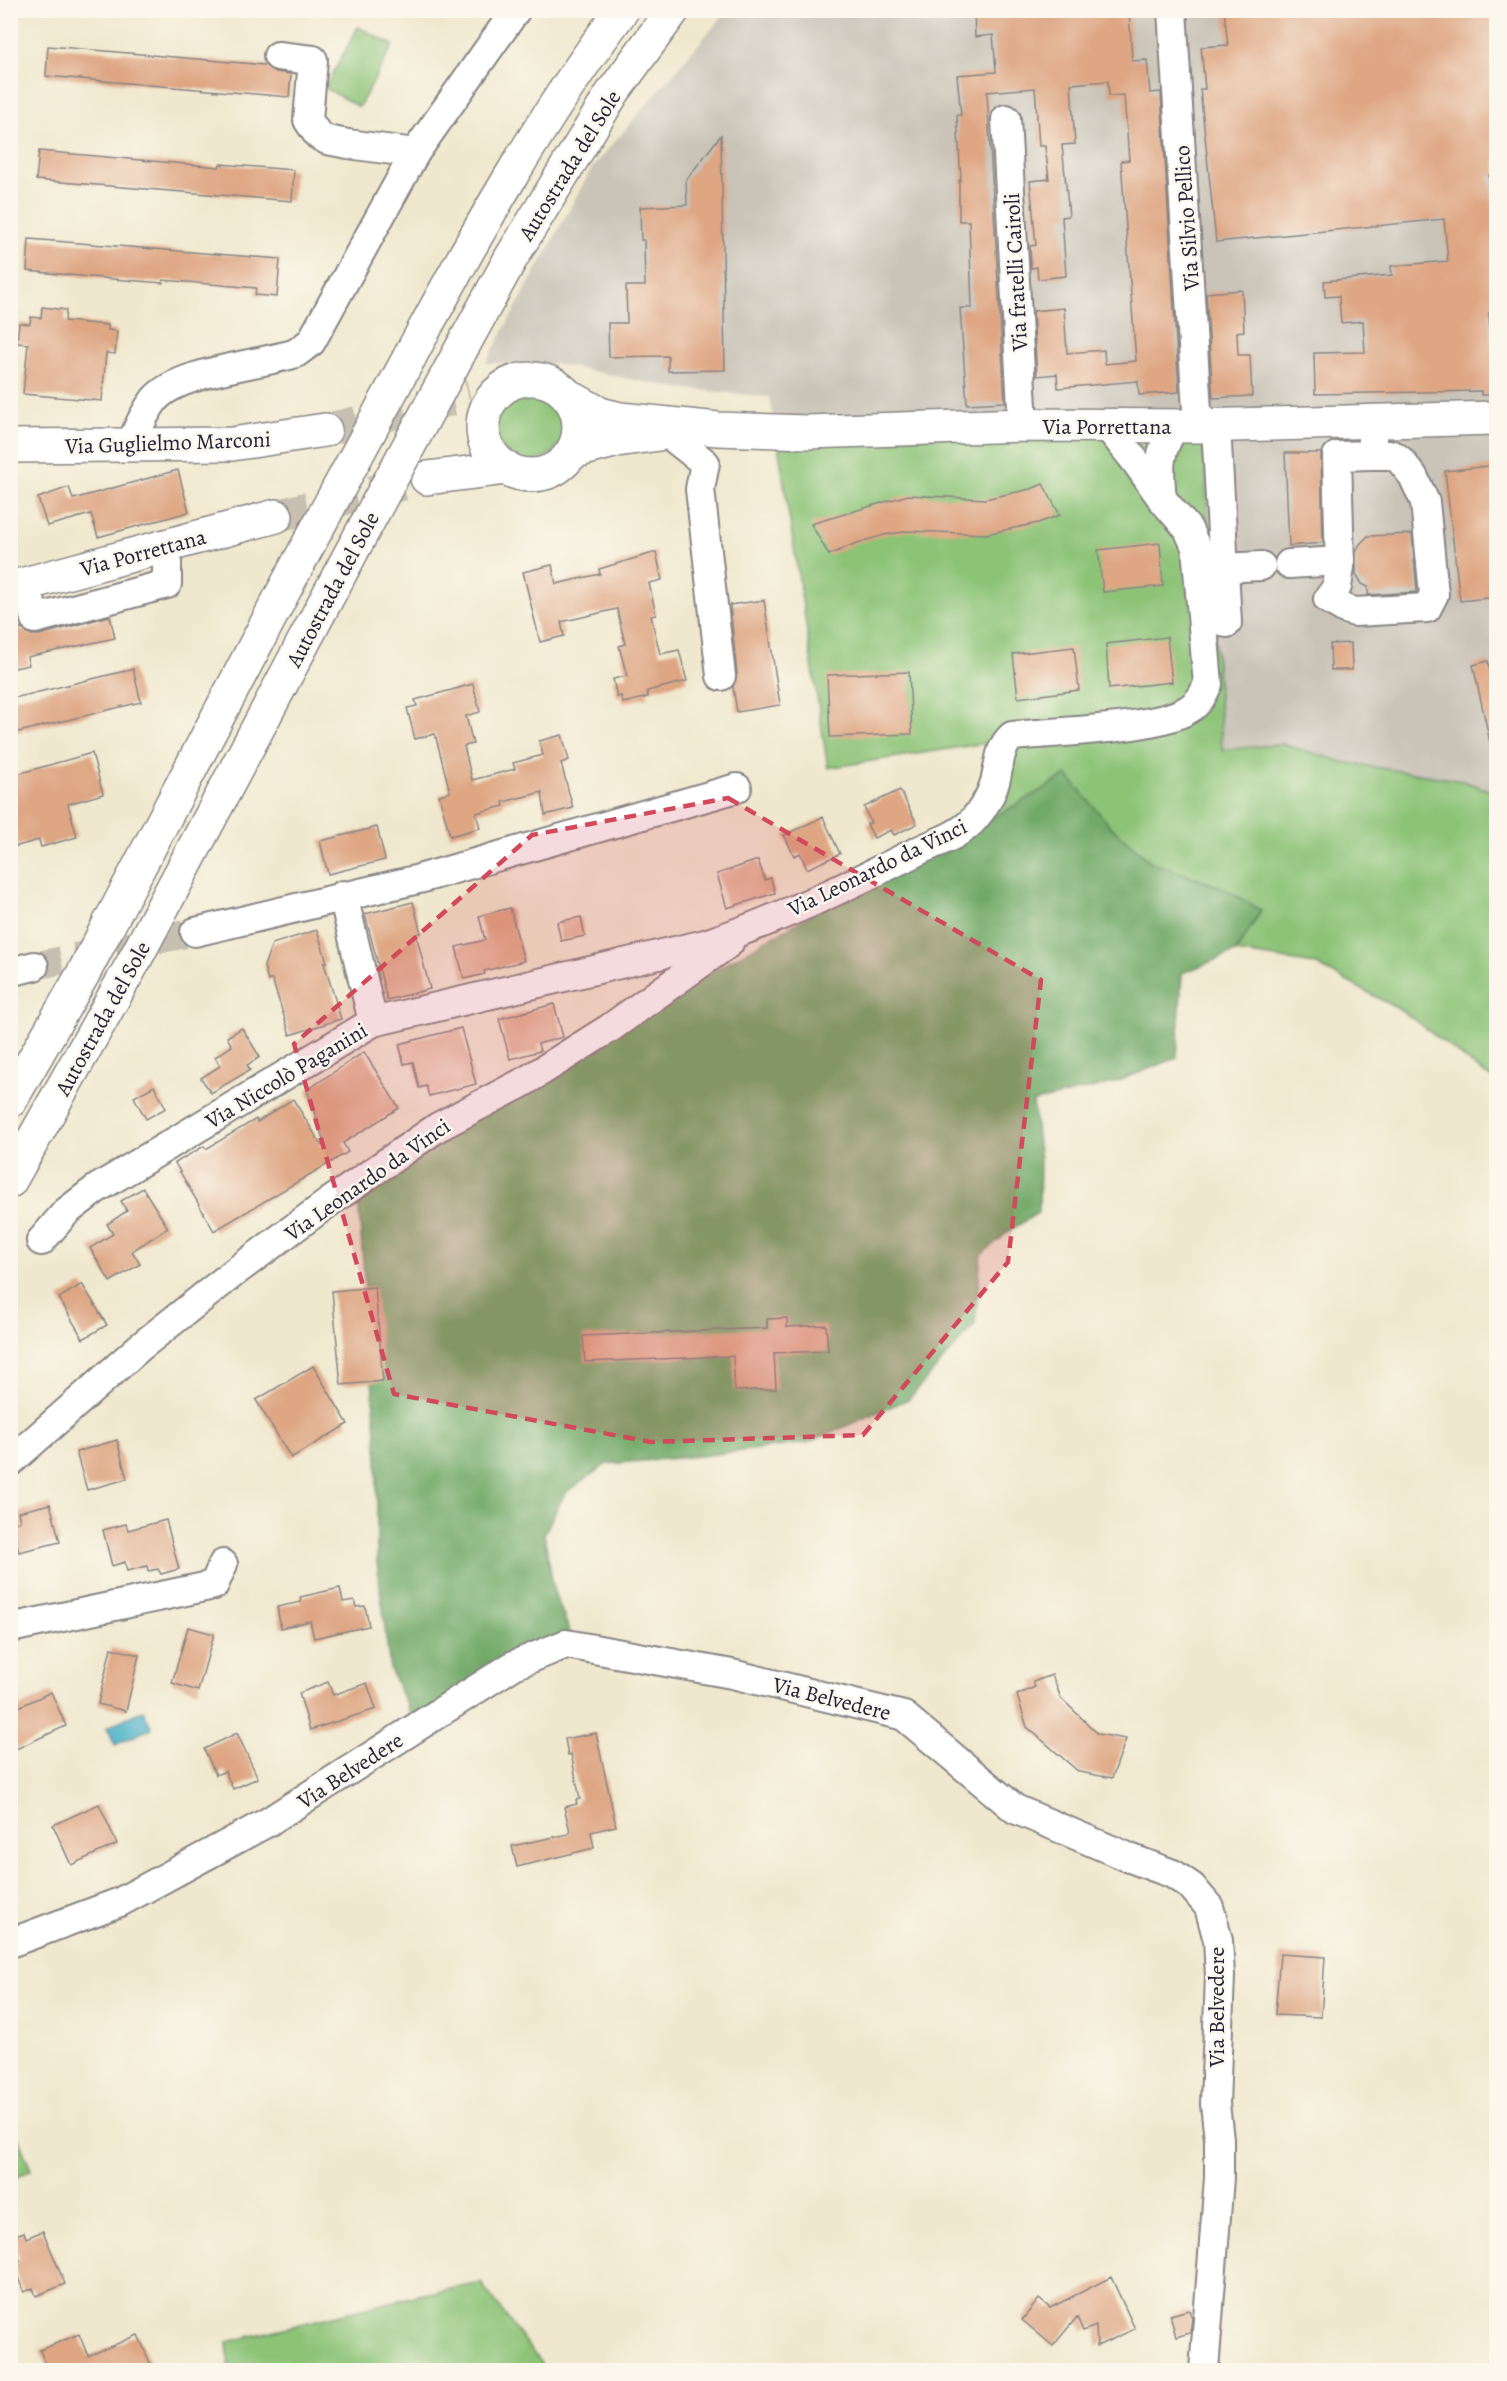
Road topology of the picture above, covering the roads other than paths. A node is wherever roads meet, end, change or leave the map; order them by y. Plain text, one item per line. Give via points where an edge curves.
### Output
1 (516, 10) edge
2 (622, 10) edge
3 (673, 10) edge
4 (1172, 10) edge
5 (278, 56) dead end
6 (1006, 118) dead end
7 (415, 153) junction
8 (568, 396) junction
9 (476, 413) junction
10 (1497, 418) edge
11 (1372, 422) junction
12 (1023, 425) junction
13 (1196, 426) junction
14 (1108, 427) junction
15 (718, 429) junction
16 (324, 430) tunnel mouth
17 (667, 433) junction
18 (131, 444) junction
19 (10, 446) edge
20 (572, 452) junction
21 (1372, 455) junction
22 (507, 468) junction
23 (1162, 499) junction
24 (276, 516) tunnel mouth
25 (1340, 561) junction
26 (1224, 568) junction
27 (18, 586) edge
28 (1227, 623) dead end
29 (721, 676) dead end
30 (737, 788) dead end
31 (343, 896) junction
32 (747, 930) junction
33 (195, 932) tunnel mouth
34 (705, 944) joint
35 (373, 1022) junction
36 (10, 1101) edge
37 (10, 1181) edge
38 (41, 1241) dead end
39 (10, 1462) edge
40 (223, 1564) dead end
41 (10, 1628) edge
42 (10, 1943) edge
43 (1204, 2370) edge

1 - 7 street
2 - 36 main road, Autostrada del Sole, bridge via 538,134 459,265 83,974
3 - 37 main road, Autostrada del Sole, bridge via 613,92 511,258 133,963
4 - 13 street, Via Silvio Pellico
5 - 7 street via 313,60 308,120 318,135 348,144
6 - 12 street, Via fratelli Cairoli
7 - 18 street via 311,342 288,356 177,383 157,397 143,416
8 - 9 main road via 539,380 522,380 506,386
8 - 15 main road, Via Porrettana via 587,409 620,419
8 - 20 main road via 579,420
9 - 22 main road via 491,453
9 - 22 main road via 461,460 433,476
10 - 11 main road, Via Porrettana
11 - 13 main road, Via Porrettana
11 - 21 street
12 - 14 main road, Via Porrettana
12 - 15 main road, Via Porrettana via 807,432
13 - 14 main road, Via Porrettana
13 - 23 street via 1164,441 1159,463
13 - 26 street, Via Silvio Pellico
14 - 23 street, Via Leonardo da Vinci
15 - 17 main road, Via Porrettana
16 - 18 main road, Via Guglielmo Marconi via 232,444
17 - 20 main road, Via Porrettana
17 - 29 street via 705,463 700,489
18 - 19 main road, Via Guglielmo Marconi
20 - 22 main road via 547,472 523,474
21 - 25 street via 1337,456
21 - 25 street via 1393,455 1419,485 1425,502 1434,594 1426,608 1355,612 1345,609 1328,599 1337,587
23 - 32 street, Via Leonardo da Vinci via 1188,529 1197,548 1208,669 1208,684 1200,700 1172,717 1012,736 999,757 991,795 974,820
24 - 27 main road, Via Porrettana
25 - 26 street
26 - 28 street, Via Silvio Pellico
30 - 31 street via 419,879
31 - 33 street
31 - 35 street
32 - 34 street, Via Leonardo da Vinci
32 - 39 street, Via Leonardo da Vinci via 610,1028 524,1082 438,1127 328,1203 140,1347
34 - 35 street, Via Niccolò Paganini
35 - 38 street, Via Niccolò Paganini via 96,1189 66,1212
40 - 41 street via 214,1585
42 - 43 street, Via Belvedere via 120,1902 268,1822 513,1665 566,1644 732,1674 904,1716 1015,1809 1173,1874 1192,1887 1209,1907 1218,1940 1219,1964 1215,2104 1219,2178

